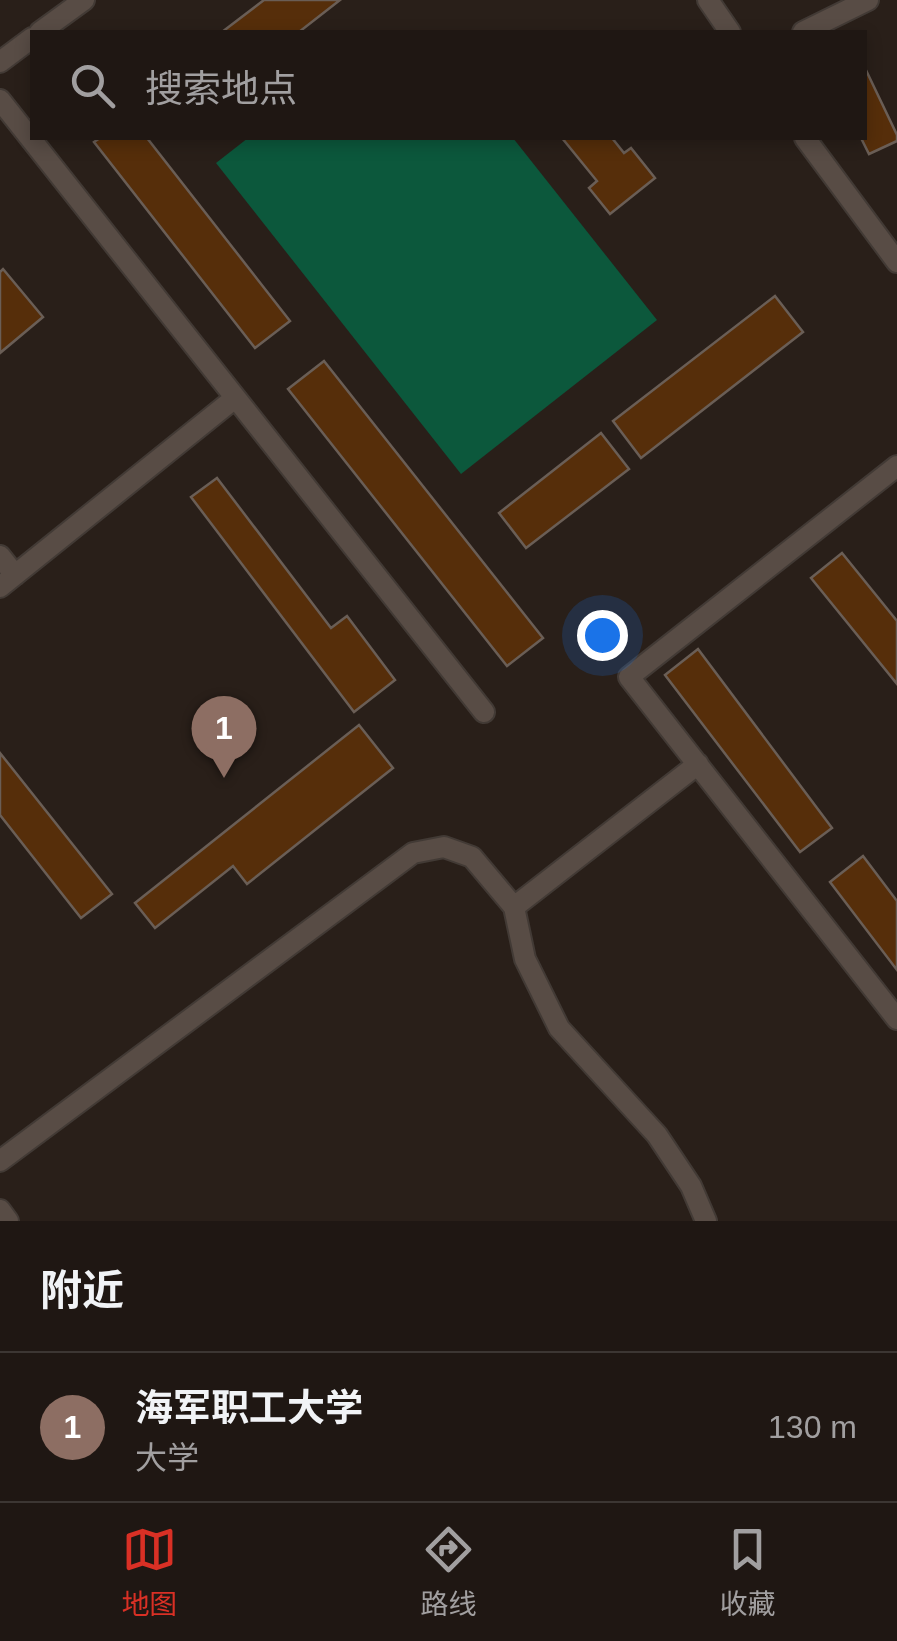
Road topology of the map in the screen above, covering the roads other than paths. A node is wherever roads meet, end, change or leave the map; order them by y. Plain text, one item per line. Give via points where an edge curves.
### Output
1 (84, 0) edge
2 (708, 0) edge
3 (868, 0) edge
4 (43, 30) edge
5 (729, 30) edge
6 (808, 30) edge
7 (30, 40) edge
8 (0, 62) edge
9 (0, 100) edge
10 (30, 138) edge
11 (32, 140) edge
12 (807, 140) edge
13 (897, 262) edge
14 (236, 398) junction
15 (897, 466) edge
16 (0, 556) edge
17 (8, 581) edge
18 (484, 712) dead end
19 (698, 764) junction
20 (514, 907) junction
21 (897, 1019) edge
22 (0, 1161) edge
23 (0, 1210) edge
24 (8, 1221) edge
25 (706, 1221) edge

1 - 4 street
2 - 5 street
3 - 6 street
7 - 8 street
9 - 10 street
11 - 14 street
12 - 13 street
14 - 17 street
14 - 18 street
15 - 19 street via 629,677
16 - 17 street
19 - 20 street
19 - 21 street
20 - 22 street via 472,856 444,847 413,853
20 - 25 street via 525,959 559,1028 657,1135
23 - 24 street

